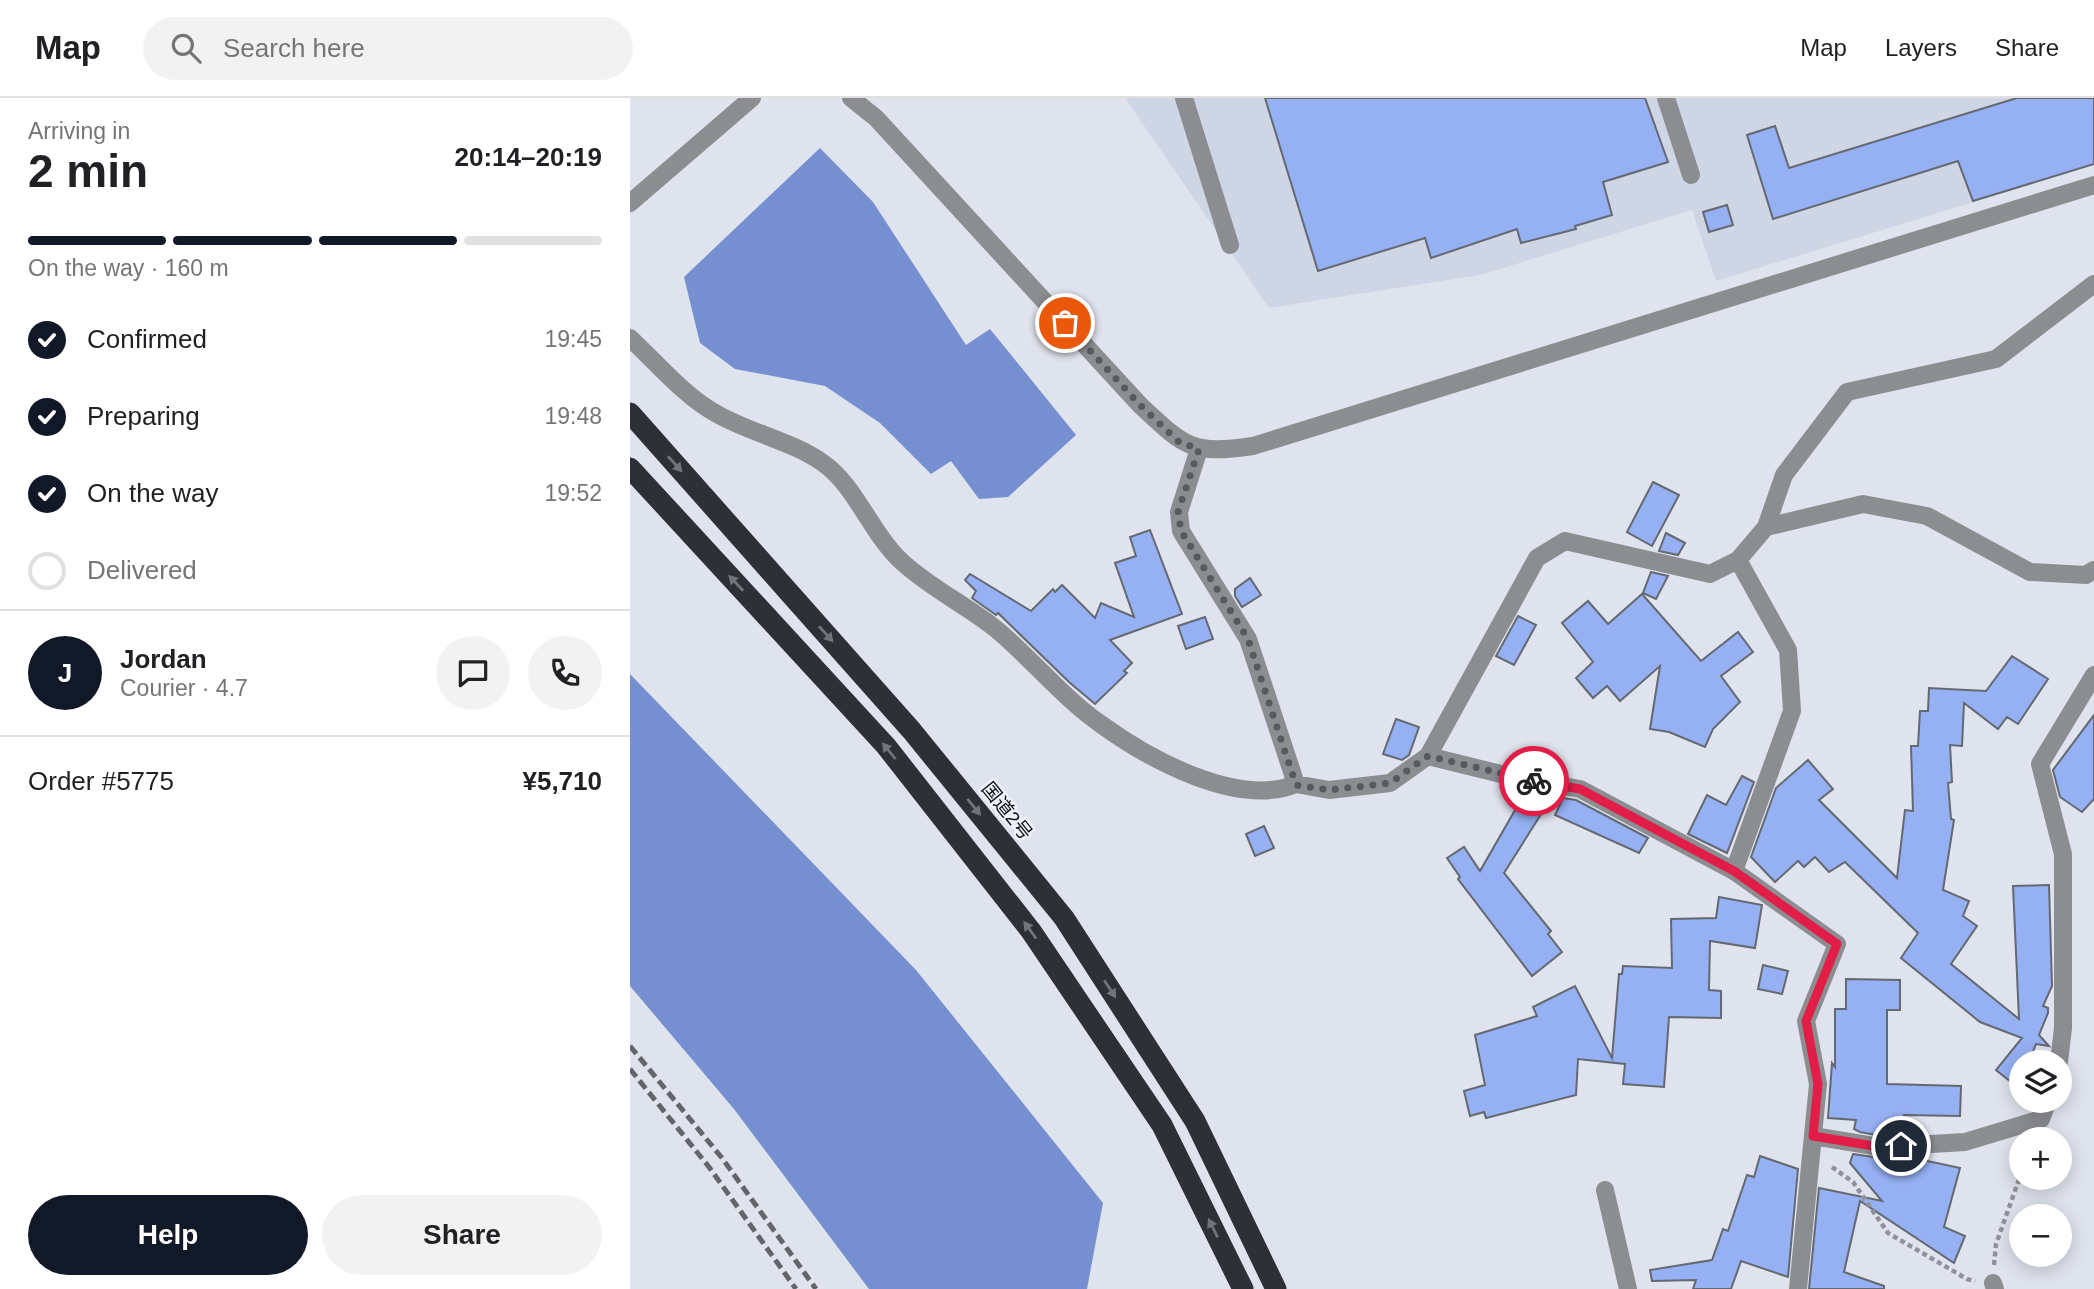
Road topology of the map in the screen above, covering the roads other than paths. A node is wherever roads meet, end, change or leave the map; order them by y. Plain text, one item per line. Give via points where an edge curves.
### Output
1 (752, 98) edge
2 (851, 98) edge
3 (1184, 98) edge
4 (1666, 98) edge
5 (1691, 175) dead end
6 (2094, 185) edge
7 (630, 203) edge
8 (1230, 245) dead end
9 (2094, 284) edge
10 (630, 338) edge
11 (630, 413) edge
12 (1199, 449) junction
13 (630, 468) edge
14 (1766, 527) junction
15 (1738, 560) junction
16 (2094, 570) edge
17 (2094, 675) edge
18 (1428, 756) junction
19 (1296, 785) junction
20 (1734, 871) junction
21 (2060, 1050) edge
22 (2043, 1113) edge
23 (1812, 1145) junction
24 (1605, 1190) dead end
25 (1243, 1289) edge
26 (1276, 1289) edge
27 (1628, 1289) edge
28 (1798, 1289) edge

1 - 7 street
2 - 12 street via 876,118 1140,405 1179,442
3 - 8 street
4 - 5 street
6 - 12 street via 1253,446
9 - 14 street via 1996,359 1847,392 1784,475
10 - 19 street via 716,414 822,461 839,476 870,525 901,561 995,628 1100,724 1213,784 1267,792
11 -> 26 highway, 国道2号 via 912,731 1064,918 1195,1121
12 - 19 street via 1178,512 1181,531 1248,639
25 -> 13 highway via 1162,1125 1031,931 886,746
14 - 15 street
14 - 16 street via 1863,504 1927,516 2030,572 2086,575
15 - 18 street via 1710,573 1565,541 1537,558
15 - 20 street via 1788,650 1792,711
17 - 21 street via 2040,764 2063,854
18 - 19 street via 1390,783 1329,790
18 - 20 street via 1580,789
20 - 23 street via 1837,944 1806,1021 1818,1084
22 - 23 street via 2041,1119 1965,1142
23 - 28 street
24 - 27 street

